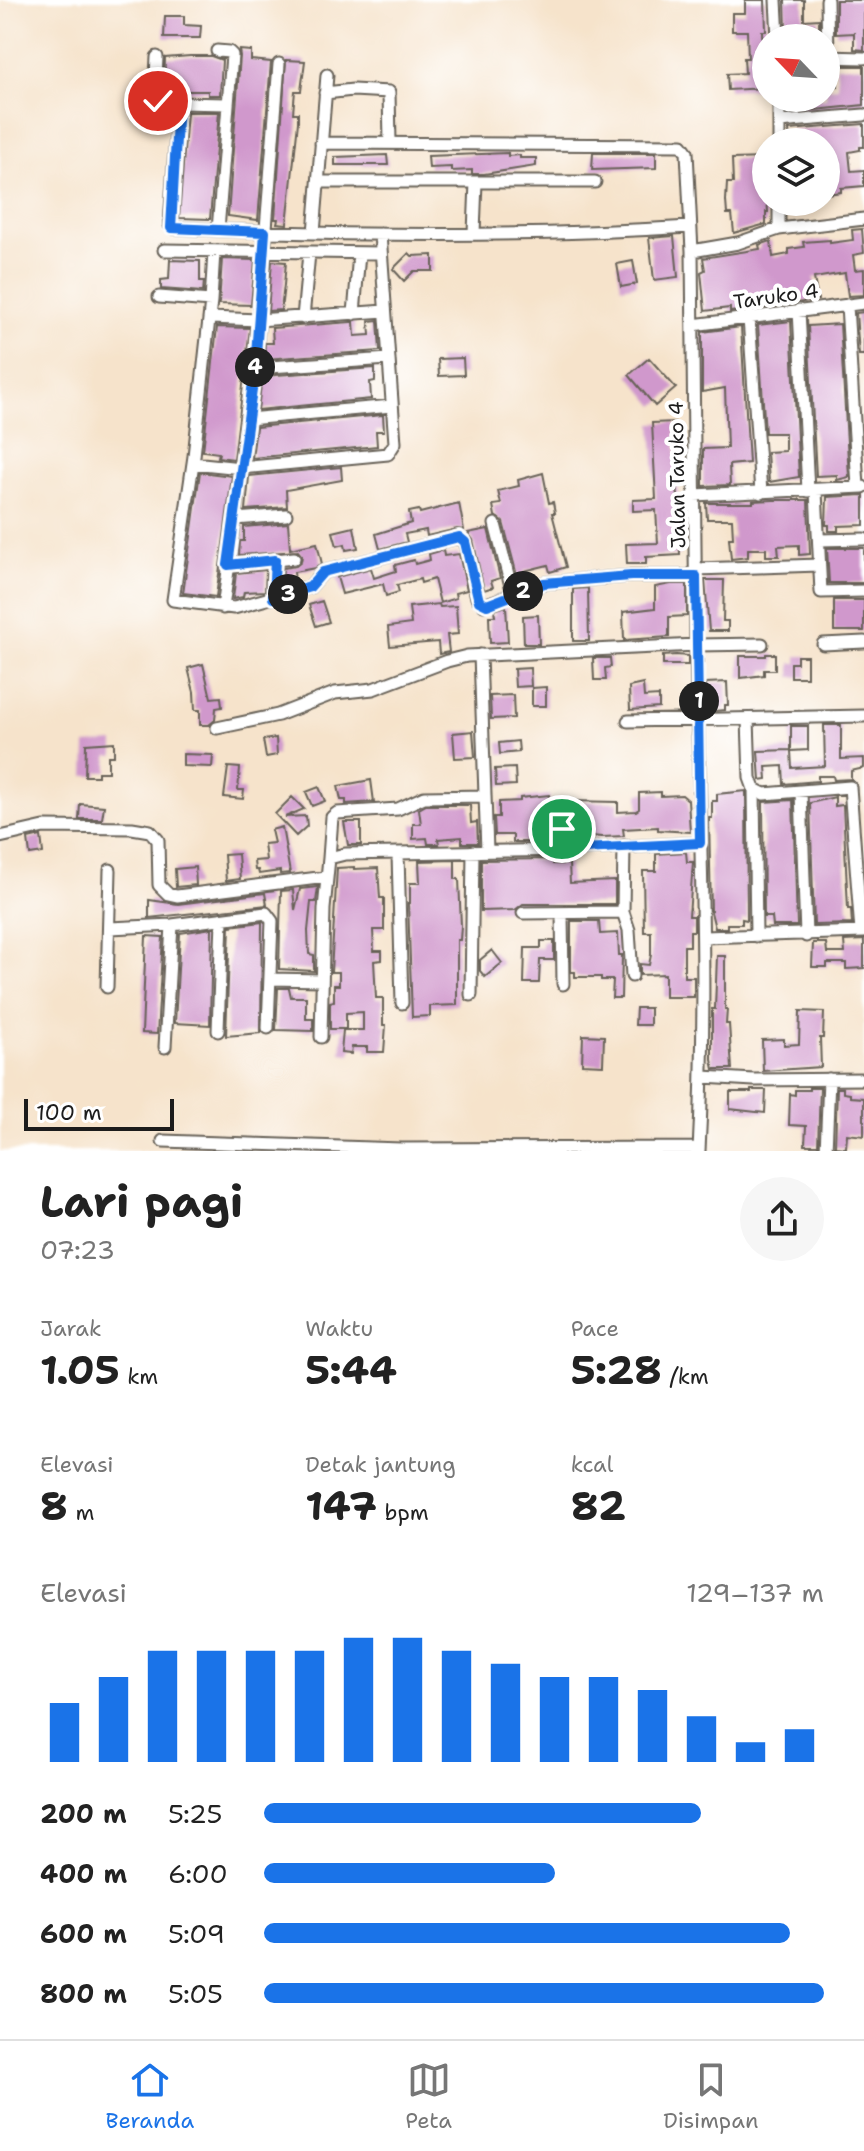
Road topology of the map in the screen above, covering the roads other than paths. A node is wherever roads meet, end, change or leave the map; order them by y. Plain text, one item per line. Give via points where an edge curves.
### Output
1 (776, 0) edge
2 (827, 0) edge
3 (777, 24) edge
4 (827, 24) edge
5 (217, 51) dead end
6 (157, 57) dead end
7 (840, 57) edge
8 (864, 58) edge
9 (279, 64) dead end
10 (327, 75) dead end
11 (325, 93) junction
12 (178, 103) junction
13 (228, 104) junction
14 (779, 112) edge
15 (864, 115) edge
16 (779, 122) junction
17 (779, 128) edge
18 (321, 143) junction
19 (390, 143) junction
20 (319, 182) junction
21 (476, 182) junction
22 (595, 182) dead end
23 (779, 216) edge
24 (864, 219) edge
25 (690, 227) junction
26 (779, 229) junction
27 (218, 230) junction
28 (265, 232) junction
29 (314, 233) junction
30 (474, 233) junction
31 (380, 234) junction
32 (164, 250) dead end
33 (692, 251) junction
34 (214, 252) junction
35 (263, 253) junction
36 (309, 253) junction
37 (359, 253) junction
38 (381, 253) junction
39 (159, 297) dead end
40 (211, 301) junction
41 (864, 303) edge
42 (847, 305) junction
43 (799, 310) junction
44 (385, 311) junction
45 (354, 314) junction
46 (211, 318) junction
47 (303, 318) junction
48 (749, 318) junction
49 (258, 320) junction
50 (693, 325) junction
51 (389, 359) junction
52 (255, 368) junction
53 (392, 406) junction
54 (248, 419) junction
55 (193, 463) junction
56 (241, 468) junction
57 (861, 487) edge
58 (812, 491) junction
59 (761, 493) junction
60 (694, 495) junction
61 (286, 515) dead end
62 (235, 519) junction
63 (495, 524) dead end
64 (864, 539) edge
65 (819, 540) junction
66 (294, 558) dead end
67 (275, 560) junction
68 (228, 565) junction
69 (819, 565) junction
70 (696, 572) junction
71 (864, 591) edge
72 (513, 594) junction
73 (273, 598) junction
74 (223, 608) junction
75 (864, 642) edge
76 (762, 644) dead end
77 (823, 644) dead end
78 (696, 645) junction
79 (480, 655) junction
80 (864, 716) edge
81 (699, 719) junction
82 (748, 719) junction
83 (628, 721) dead end
84 (217, 728) dead end
85 (754, 789) junction
86 (801, 792) junction
87 (485, 796) junction
88 (560, 812) dead end
89 (0, 837) edge
90 (700, 843) junction
91 (624, 846) junction
92 (564, 850) junction
93 (473, 851) junction
94 (487, 851) junction
95 (398, 854) junction
96 (329, 858) junction
97 (110, 870) dead end
98 (326, 877) junction
99 (623, 912) junction
100 (523, 913) dead end
101 (562, 913) junction
102 (222, 920) junction
103 (172, 925) junction
104 (110, 928) junction
105 (862, 932) edge
106 (756, 936) junction
107 (806, 936) junction
108 (704, 937) junction
109 (632, 976) dead end
110 (270, 979) junction
111 (322, 980) junction
112 (563, 984) dead end
113 (107, 987) dead end
114 (471, 995) dead end
115 (402, 1003) dead end
116 (268, 1028) dead end
117 (218, 1031) dead end
118 (321, 1037) dead end
119 (165, 1047) dead end
120 (703, 1077) junction
121 (829, 1079) junction
122 (864, 1079) edge
123 (163, 1141) dead end
124 (211, 1147) edge
125 (258, 1148) edge
126 (428, 1150) edge
127 (476, 1150) edge
128 (522, 1150) edge
129 (573, 1150) edge
130 (699, 1150) edge
131 (826, 1151) edge

1 - 3 street
2 - 4 street
5 - 13 street via 232,55
6 - 12 street via 155,97
7 - 8 street
9 - 28 street
10 - 11 street
11 - 18 street
11 - 19 street via 389,92
12 - 13 street
12 - 27 street via 170,225
13 - 27 street
14 - 16 street
15 - 16 street
16 - 17 street
18 - 19 street
18 - 20 street
19 - 25 street, Jalan Taruko 4 via 680,144 687,152
20 - 21 street
20 - 29 street
21 - 22 street
21 - 30 street
23 - 26 street
24 - 26 street
25 - 30 street
25 - 33 street, Jalan Taruko 4
26 - 33 street
27 - 28 street
28 - 29 street
28 - 35 street
29 - 31 street
30 - 31 street
31 - 38 street
32 - 34 street
33 - 50 street, Jalan Taruko 4
34 - 35 street
34 - 40 street
35 - 36 street
35 - 49 street
36 - 37 street
36 - 47 street
37 - 38 street
37 - 45 street
38 - 44 street
39 - 40 street
40 - 46 street
41 - 42 street, Taruko 4
42 - 43 street, Taruko 4
42 - 57 street
43 - 48 street, Taruko 4
43 - 58 street
44 - 45 street
44 - 51 street
45 - 47 street
46 - 49 street
46 - 55 street
47 - 49 street
48 - 50 street, Taruko 4
48 - 59 street
49 - 52 street
50 - 60 street, Jalan Taruko 4
51 - 52 street
51 - 53 street
52 - 54 street
53 - 54 street
53 - 56 street via 395,443 388,454
54 - 56 street
55 - 56 street
55 - 74 street via 173,600
56 - 62 street
57 - 58 street
58 - 59 street
58 - 65 street
59 - 60 street
60 - 70 street, Jalan Taruko 4
61 - 62 street
62 - 68 street
63 - 72 street
64 - 65 street
65 - 69 street
66 - 67 street
67 - 68 street
67 - 73 street
68 - 74 street
69 - 70 street
69 - 71 street via 821,592
70 - 72 street via 575,579
70 - 78 street, Jalan Taruko 4
72 - 73 street via 480,603 465,542 459,537 323,572 310,587
73 - 74 street
75 - 77 street
76 - 78 street
78 - 79 street
78 - 81 street, Jalan Taruko 4
79 - 84 street via 447,661 373,689 335,693 278,715
79 - 87 street
80 - 82 street
81 - 82 street
81 - 83 street
81 - 90 street, Jalan Taruko 4
82 - 85 street
85 - 86 street via 764,794
85 - 106 street
86 - 105 street via 850,787
86 - 107 street
87 - 94 street
87 - 96 street via 424,797 398,809 337,813 331,820
88 - 92 street
89 - 98 street via 44,827 150,831 158,840 159,885 177,896
90 - 91 street
90 - 108 street, Jalan Taruko 4
91 - 92 street
91 - 99 street
92 - 94 street
93 - 94 street
93 - 95 street
93 - 114 street
95 - 96 street
95 - 115 street
96 - 98 street
97 - 104 street
98 - 111 street
99 - 101 street
99 - 109 street
100 - 101 street
101 - 112 street
102 - 103 street
102 - 110 street via 269,915
102 - 117 street
103 - 104 street
103 - 119 street
104 - 113 street
105 - 107 street
106 - 107 street
106 - 108 street
108 - 120 street, Jalan Taruko 4
110 - 111 street
110 - 116 street
111 - 118 street
120 - 121 street
120 - 130 street, Jalan Taruko 4
121 - 122 street
121 - 131 street
123 - 124 street
124 - 125 street
125 - 126 street
126 - 127 street
127 - 128 street
128 - 129 street
129 - 130 street

